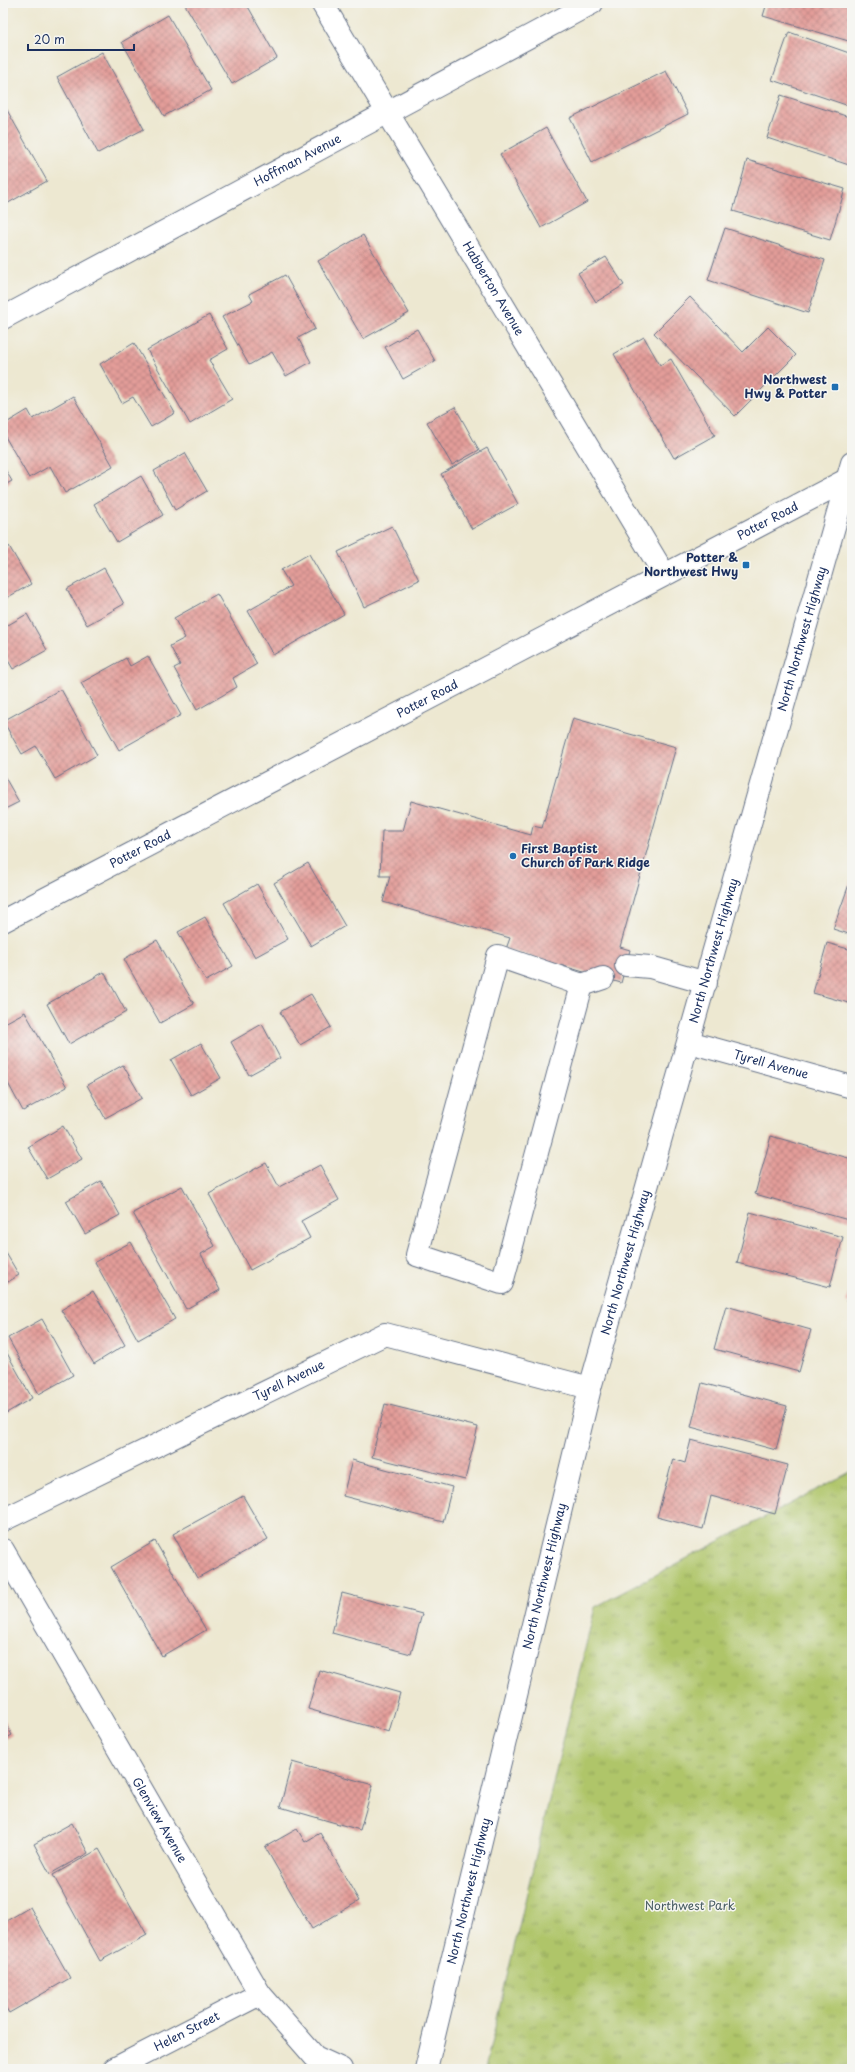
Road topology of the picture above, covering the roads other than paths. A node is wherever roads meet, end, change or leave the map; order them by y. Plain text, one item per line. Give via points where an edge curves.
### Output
1 (322, 3) edge
2 (592, 3) edge
3 (386, 112) junction
4 (3, 318) edge
5 (850, 473) edge
6 (664, 574) junction
7 (3, 922) edge
8 (626, 965) dead end
9 (603, 978) dead end
10 (706, 983) junction
11 (582, 985) junction
12 (689, 1042) junction
13 (852, 1087) edge
14 (590, 1388) junction
15 (3, 1520) edge
16 (3, 1550) edge
17 (260, 1994) junction
18 (114, 2069) edge
19 (340, 2069) edge
20 (426, 2069) edge

1 - 3 street, Habberton Avenue
2 - 3 street, Hoffman Avenue
3 - 4 street, Hoffman Avenue
3 - 6 street, Habberton Avenue
5 - 6 street, Potter Road
5 - 10 street, North Northwest Highway
6 - 7 street, Potter Road
8 - 10 street via 650,967
9 - 11 street
10 - 12 street, North Northwest Highway
11 - 11 street via 498,956 417,1255 502,1283
12 - 13 street, Tyrell Avenue
12 - 14 street, North Northwest Highway
14 - 15 street, Tyrell Avenue via 385,1334
14 - 20 street, North Northwest Highway
16 - 17 street, Glenview Avenue
17 - 18 street, Helen Street
17 - 19 street, Glenview Avenue via 315,2057

